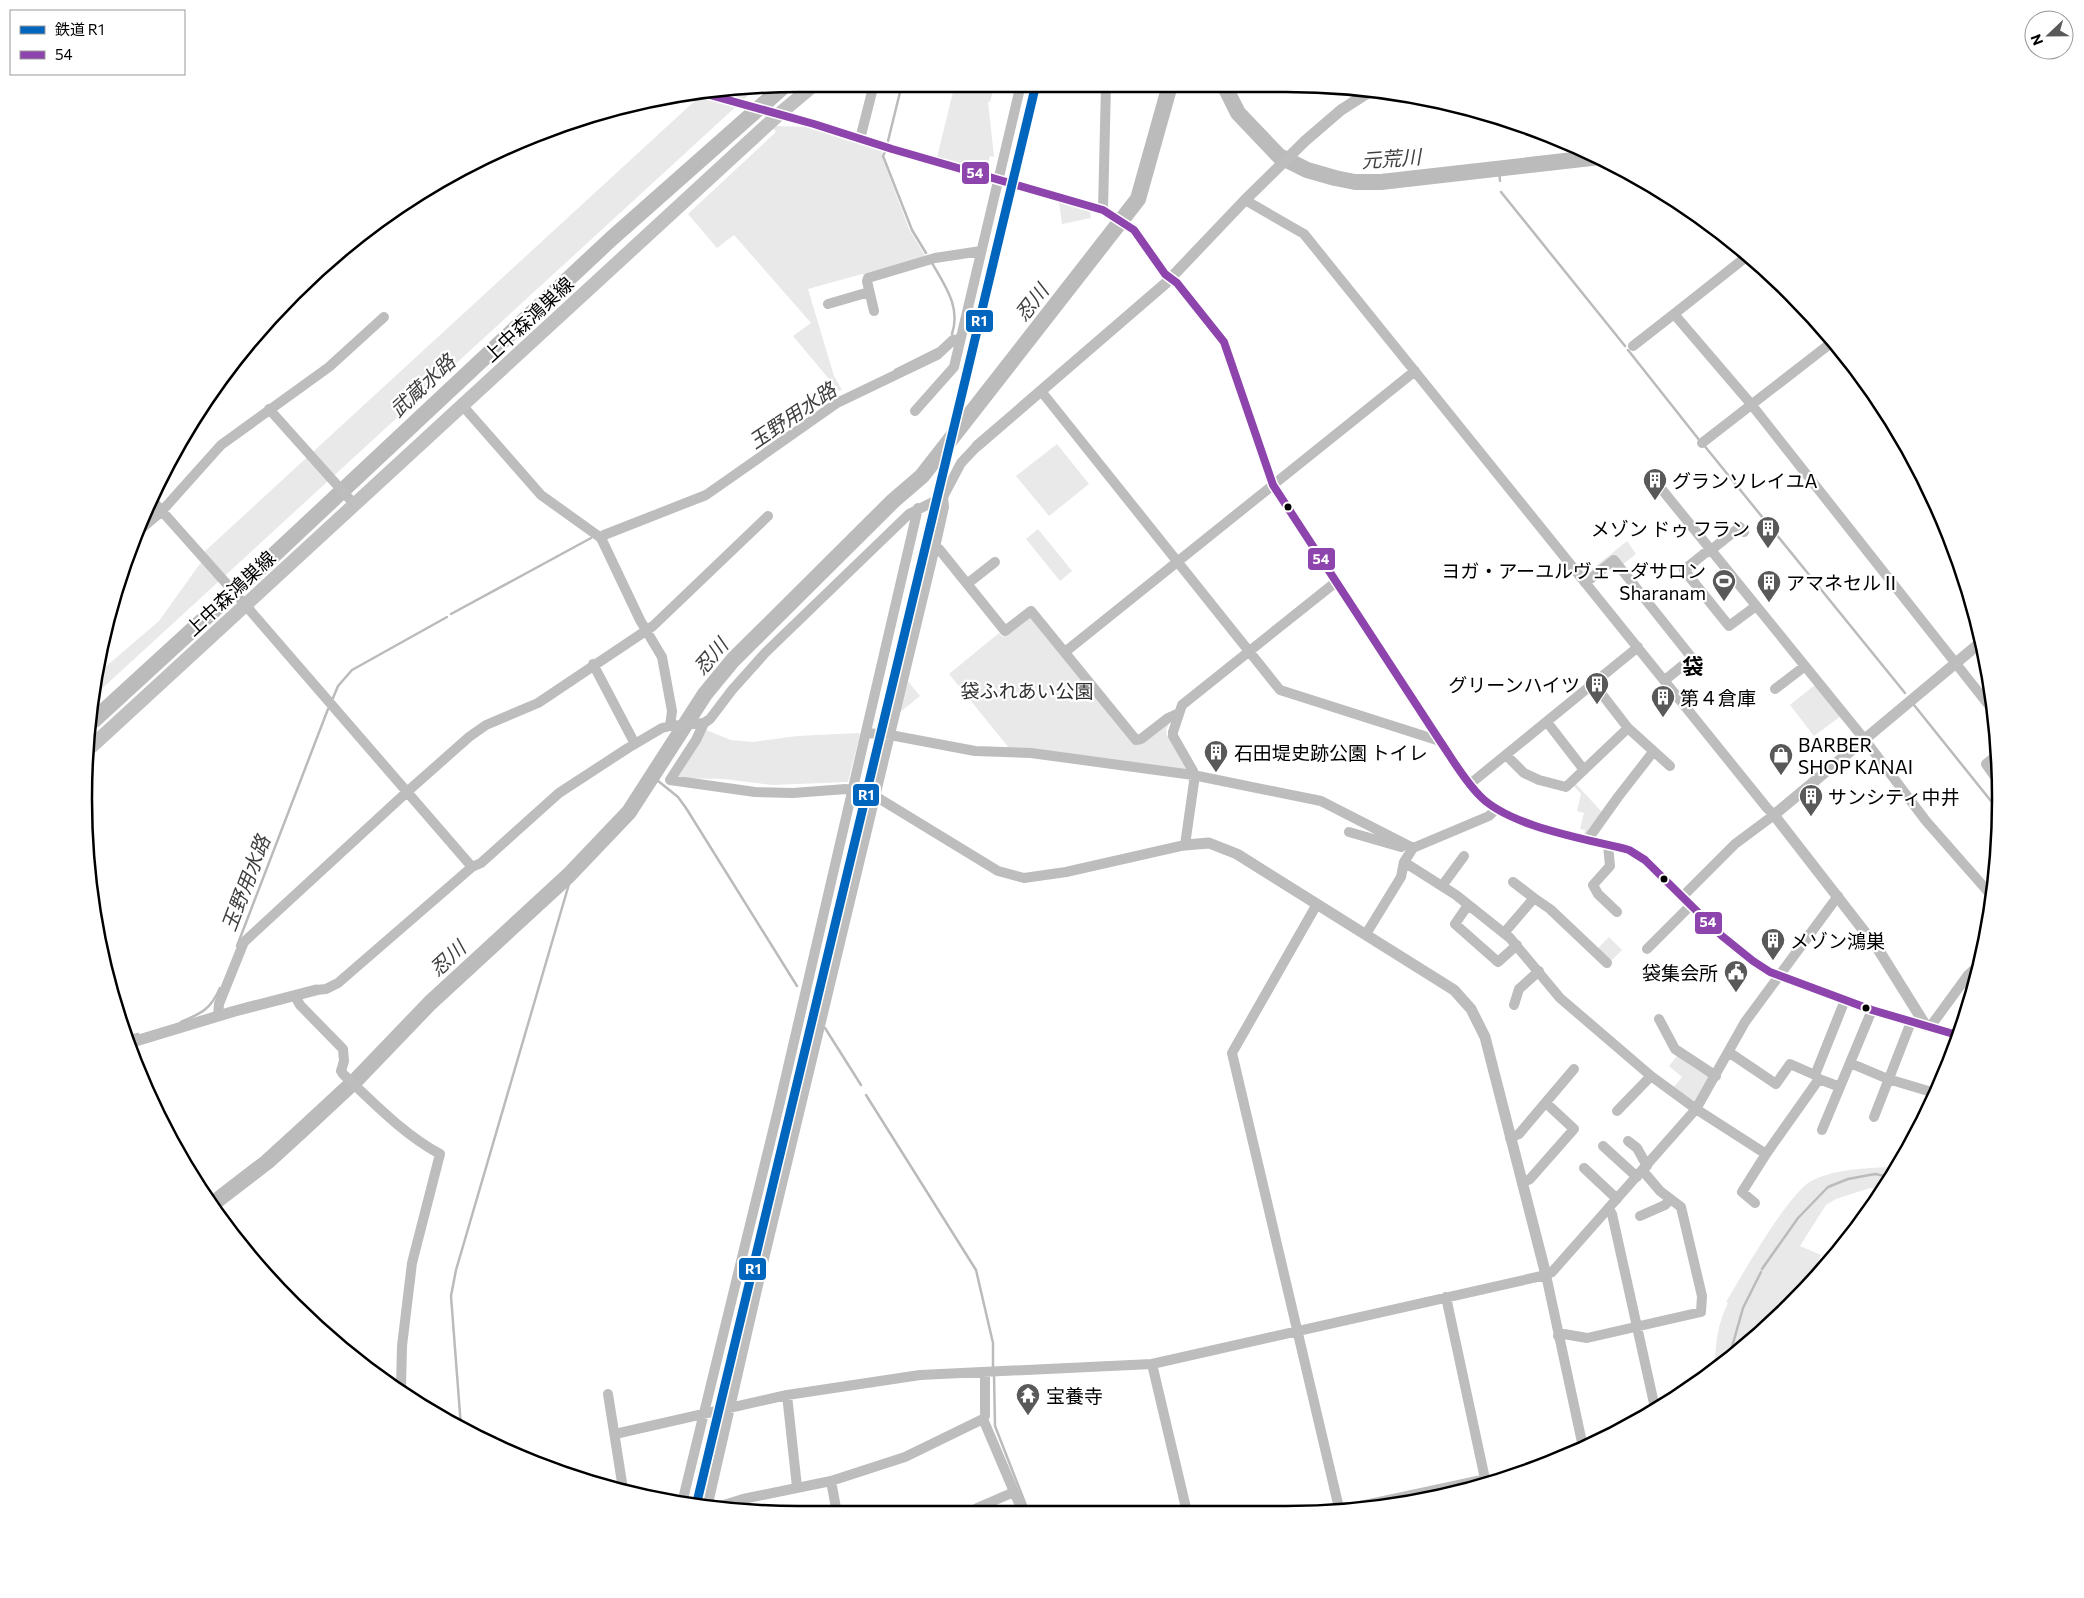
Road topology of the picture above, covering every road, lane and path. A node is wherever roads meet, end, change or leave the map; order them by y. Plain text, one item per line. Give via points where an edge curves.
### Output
1 (804, 92) edge
2 (872, 92) edge
3 (1019, 92) edge
4 (1106, 92) edge
5 (1361, 97) edge
6 (717, 98) edge
7 (772, 114) junction
8 (860, 139) junction
9 (998, 180) junction
10 (1244, 200) junction
11 (1108, 212) junction
12 (980, 250) junction
13 (1742, 260) edge
14 (1172, 279) junction
15 (869, 292) junction
16 (828, 304) dead end
17 (874, 311) dead end
18 (1674, 314) junction
19 (384, 317) dead end
20 (960, 339) junction
21 (1633, 346) dead end
22 (1827, 346) edge
23 (1415, 371) junction
24 (1041, 391) junction
25 (1751, 404) junction
26 (462, 405) junction
27 (269, 409) junction
28 (915, 411) dead end
29 (1702, 443) dead end
30 (977, 446) joint
31 (1655, 481) dead end
32 (1273, 485) junction
33 (943, 497) junction
34 (351, 501) junction
35 (157, 506) edge
36 (918, 508) junction
37 (162, 512) junction
38 (768, 516) dead end
39 (149, 522) edge
40 (1740, 527) dead end
41 (601, 538) junction
42 (935, 548) junction
43 (1711, 549) junction
44 (995, 562) dead end
45 (1177, 562) junction
46 (1336, 582) junction
47 (1585, 583) junction
48 (967, 584) junction
49 (242, 601) junction
50 (1756, 606) junction
51 (646, 630) junction
52 (1638, 647) junction
53 (1975, 647) edge
54 (1250, 651) junction
55 (1066, 652) junction
56 (1956, 662) junction
57 (594, 664) junction
58 (1805, 666) junction
59 (1665, 680) junction
60 (1594, 684) junction
61 (1775, 689) dead end
62 (1984, 698) edge
63 (1179, 713) junction
64 (1547, 722) junction
65 (702, 723) junction
66 (670, 726) junction
67 (1628, 728) junction
68 (867, 733) junction
69 (890, 735) junction
70 (1865, 740) junction
71 (1440, 741) junction
72 (95, 743) edge
73 (635, 744) junction
74 (1653, 752) junction
75 (1506, 755) junction
76 (1990, 761) edge
77 (1670, 766) dead end
78 (1584, 770) junction
79 (1991, 771) edge
80 (1193, 775) junction
81 (1470, 784) junction
82 (853, 790) junction
83 (408, 791) junction
84 (875, 796) junction
85 (1496, 809) junction
86 (1774, 815) junction
87 (1349, 832) dead end
88 (1588, 840) junction
89 (1185, 845) junction
90 (1608, 845) junction
91 (1412, 849) junction
92 (1464, 856) dead end
93 (1404, 862) junction
94 (472, 867) junction
95 (1513, 882) dead end
96 (1442, 886) junction
97 (1985, 888) edge
98 (1838, 896) junction
99 (1682, 897) junction
100 (1534, 898) junction
101 (1317, 904) junction
102 (1468, 905) junction
103 (1690, 906) junction
104 (1617, 912) dead end
105 (1504, 933) junction
106 (1366, 934) junction
107 (1517, 945) junction
108 (1646, 949) dead end
109 (1607, 963) dead end
110 (1538, 971) junction
111 (1969, 974) edge
112 (1780, 977) junction
113 (316, 990) joint
114 (295, 996) junction
115 (1845, 1000) junction
116 (1514, 1006) dead end
117 (1872, 1010) junction
118 (218, 1016) junction
119 (1659, 1018) dead end
120 (1911, 1022) junction
121 (1928, 1026) junction
122 (1951, 1033) edge
123 (136, 1041) edge
124 (1730, 1053) junction
125 (1850, 1063) junction
126 (1574, 1069) dead end
127 (1651, 1076) junction
128 (1716, 1076) junction
129 (1817, 1077) junction
130 (1888, 1079) junction
131 (1840, 1087) junction
132 (1928, 1092) edge
133 (1546, 1103) junction
134 (1696, 1109) junction
135 (1617, 1112) dead end
136 (1874, 1117) dead end
137 (1822, 1130) dead end
138 (1510, 1138) junction
139 (1628, 1141) dead end
140 (1603, 1146) dead end
141 (1766, 1154) junction
142 (1584, 1168) dead end
143 (1642, 1171) junction
144 (1522, 1183) junction
145 (1617, 1199) junction
146 (1670, 1199) junction
147 (1756, 1203) dead end
148 (1609, 1209) junction
149 (1640, 1216) dead end
150 (1546, 1275) junction
151 (1446, 1297) junction
152 (1637, 1327) junction
153 (1296, 1331) junction
154 (1558, 1336) junction
155 (1152, 1364) junction
156 (985, 1372) junction
157 (401, 1383) edge
158 (608, 1394) dead end
159 (786, 1395) junction
160 (1654, 1401) edge
161 (729, 1408) junction
162 (703, 1413) junction
163 (983, 1419) junction
164 (615, 1434) junction
165 (1581, 1440) edge
166 (1485, 1476) edge
167 (831, 1481) junction
168 (622, 1482) edge
169 (797, 1487) junction
170 (1014, 1492) junction
171 (684, 1495) edge
172 (710, 1499) edge
173 (744, 1503) edge
174 (1338, 1503) edge
175 (836, 1506) edge
176 (982, 1506) edge
177 (1020, 1506) edge
178 (1186, 1506) edge

1 - 7 main road, 上中森鴻巣線
2 - 8 street
3 - 9 street
4 - 11 street
5 - 10 street via 1340,110
6 - 7 street
7 - 8 street
7 - 26 main road, 上中森鴻巣線
8 - 9 street
9 - 11 street
9 - 12 street
10 - 14 street
10 - 23 street via 1304,234
11 - 14 street via 1134,230
12 - 15 street via 935,258 868,278
12 - 20 street
13 - 18 street
14 - 24 street
14 - 32 street via 1224,342
15 - 16 street
15 - 17 street
18 - 21 street
18 - 25 street
19 - 27 street via 329,367
20 - 28 street via 954,367
20 - 41 street via 953,340 937,355 843,399 706,494
22 - 25 street
23 - 32 street
23 - 47 street
24 - 30 street
24 - 45 street
25 - 29 street
25 - 56 street
26 - 34 main road, 上中森鴻巣線
26 - 41 street via 541,495
27 - 34 street
27 - 37 street via 221,445
30 - 33 street via 962,463
31 - 43 street
32 - 45 street
32 - 46 street
33 - 36 street
33 - 42 street via 944,507
34 - 49 main road, 上中森鴻巣線
35 - 37 street
36 - 65 street via 765,653 710,719
36 - 68 street
37 - 39 street
37 - 49 street
38 - 51 street
40 - 43 street
41 - 51 street
42 - 48 street
42 - 69 street
43 - 50 street
43 - 50 street via 1684,570 1729,626
44 - 48 street
45 - 54 street
45 - 55 street
46 - 54 street
46 - 71 street
47 - 52 street
47 - 59 street via 1614,560 1692,658
48 - 55 street via 1005,631 1031,611
49 - 72 main road, 上中森鴻巣線
49 - 83 street
50 - 58 street
51 - 57 street
51 - 66 street via 663,662 672,711
52 - 59 street
52 - 60 street
53 - 56 street
54 - 63 street via 1182,705
54 - 71 street via 1280,690
55 - 63 street via 1136,740
56 - 62 street
56 - 70 street
57 - 73 street
57 - 83 street via 529,708 486,726 469,737
58 - 61 street
58 - 70 street
59 - 86 street
60 - 64 street
60 - 67 street
63 - 80 street via 1173,736
64 - 75 street
64 - 78 street
65 - 66 street
65 - 82 street via 696,740 670,780 755,792
66 - 73 street
67 - 74 street
67 - 78 street
68 - 69 street
68 - 82 street
69 - 80 street via 975,751 1031,753
69 - 84 street
70 - 86 street
70 - 97 street via 1926,821
71 - 81 street
73 - 94 street via 559,793
74 - 77 street
74 - 88 street
75 - 78 street via 1524,773 1566,787
75 - 81 street
76 - 79 street via 1986,764
80 - 89 street
80 - 91 street via 1321,801
81 - 85 street
82 - 84 street
82 - 162 street
83 - 94 street
83 - 118 street via 244,942 219,1004
84 - 89 street via 998,871 1024,878 1066,872
84 - 161 street
85 - 88 street via 1524,822
85 - 91 street via 1489,816
86 - 98 street
86 - 99 street via 1736,844
87 - 91 street
88 - 90 street
89 - 101 street via 1208,843 1237,854
90 - 99 street via 1629,850 1646,860
90 - 104 street via 1610,866 1594,885 1598,894
91 - 93 street
92 - 96 street
93 - 96 street
93 - 106 street via 1401,877
94 - 113 street via 331,988
95 - 100 street
96 - 102 street
98 - 112 street
98 - 121 street via 1878,949
99 - 103 street
100 - 105 street
100 - 109 street
101 - 106 street
101 - 153 street via 1232,1053
102 - 105 street
102 - 107 street via 1455,924 1498,962
103 - 108 street
103 - 112 street via 1722,936
105 - 107 street
106 - 138 street via 1454,990 1471,1009 1485,1037
107 - 110 street
110 - 116 street via 1519,989
110 - 127 street via 1572,1008
111 - 121 street
112 - 115 street
112 - 124 street via 1746,1022
113 - 114 street
114 - 118 street
114 - 157 street via 343,1048 343,1074 381,1110 440,1154 412,1263
115 - 117 street
115 - 129 street
117 - 120 street
117 - 125 street
118 - 123 street
119 - 128 street via 1675,1049
120 - 121 street
120 - 130 street
121 - 122 street
124 - 128 street
124 - 129 street via 1776,1084 1790,1064
125 - 130 street
125 - 131 street
126 - 133 street
127 - 134 street
127 - 135 street
128 - 134 street
129 - 131 street
129 - 141 street
130 - 132 street
130 - 136 street
131 - 137 street
133 - 138 street via 1518,1134
133 - 144 street via 1574,1129 1530,1179
134 - 141 street
134 - 143 street
138 - 144 street
139 - 143 street via 1637,1148
140 - 143 street
141 - 147 street via 1742,1192
142 - 145 street
143 - 145 street
143 - 146 street
144 - 150 street
145 - 148 street
146 - 149 street via 1665,1205
146 - 152 street via 1681,1207 1702,1296 1702,1309 1698,1313
148 - 150 street
148 - 152 street
150 - 151 street
150 - 154 street
151 - 153 street
151 - 166 street
152 - 154 street via 1587,1338
152 - 160 street
153 - 155 street
153 - 174 street
154 - 165 street
155 - 156 street
155 - 178 street
156 - 159 street via 920,1376
156 - 163 street
158 - 164 street
159 - 161 street
159 - 169 street
161 - 162 street
161 - 172 street
162 - 164 street
162 - 171 street
163 - 167 street via 905,1457
163 - 170 street
164 - 168 street
167 - 169 street
167 - 175 street
169 - 173 street
170 - 176 street
170 - 177 street

